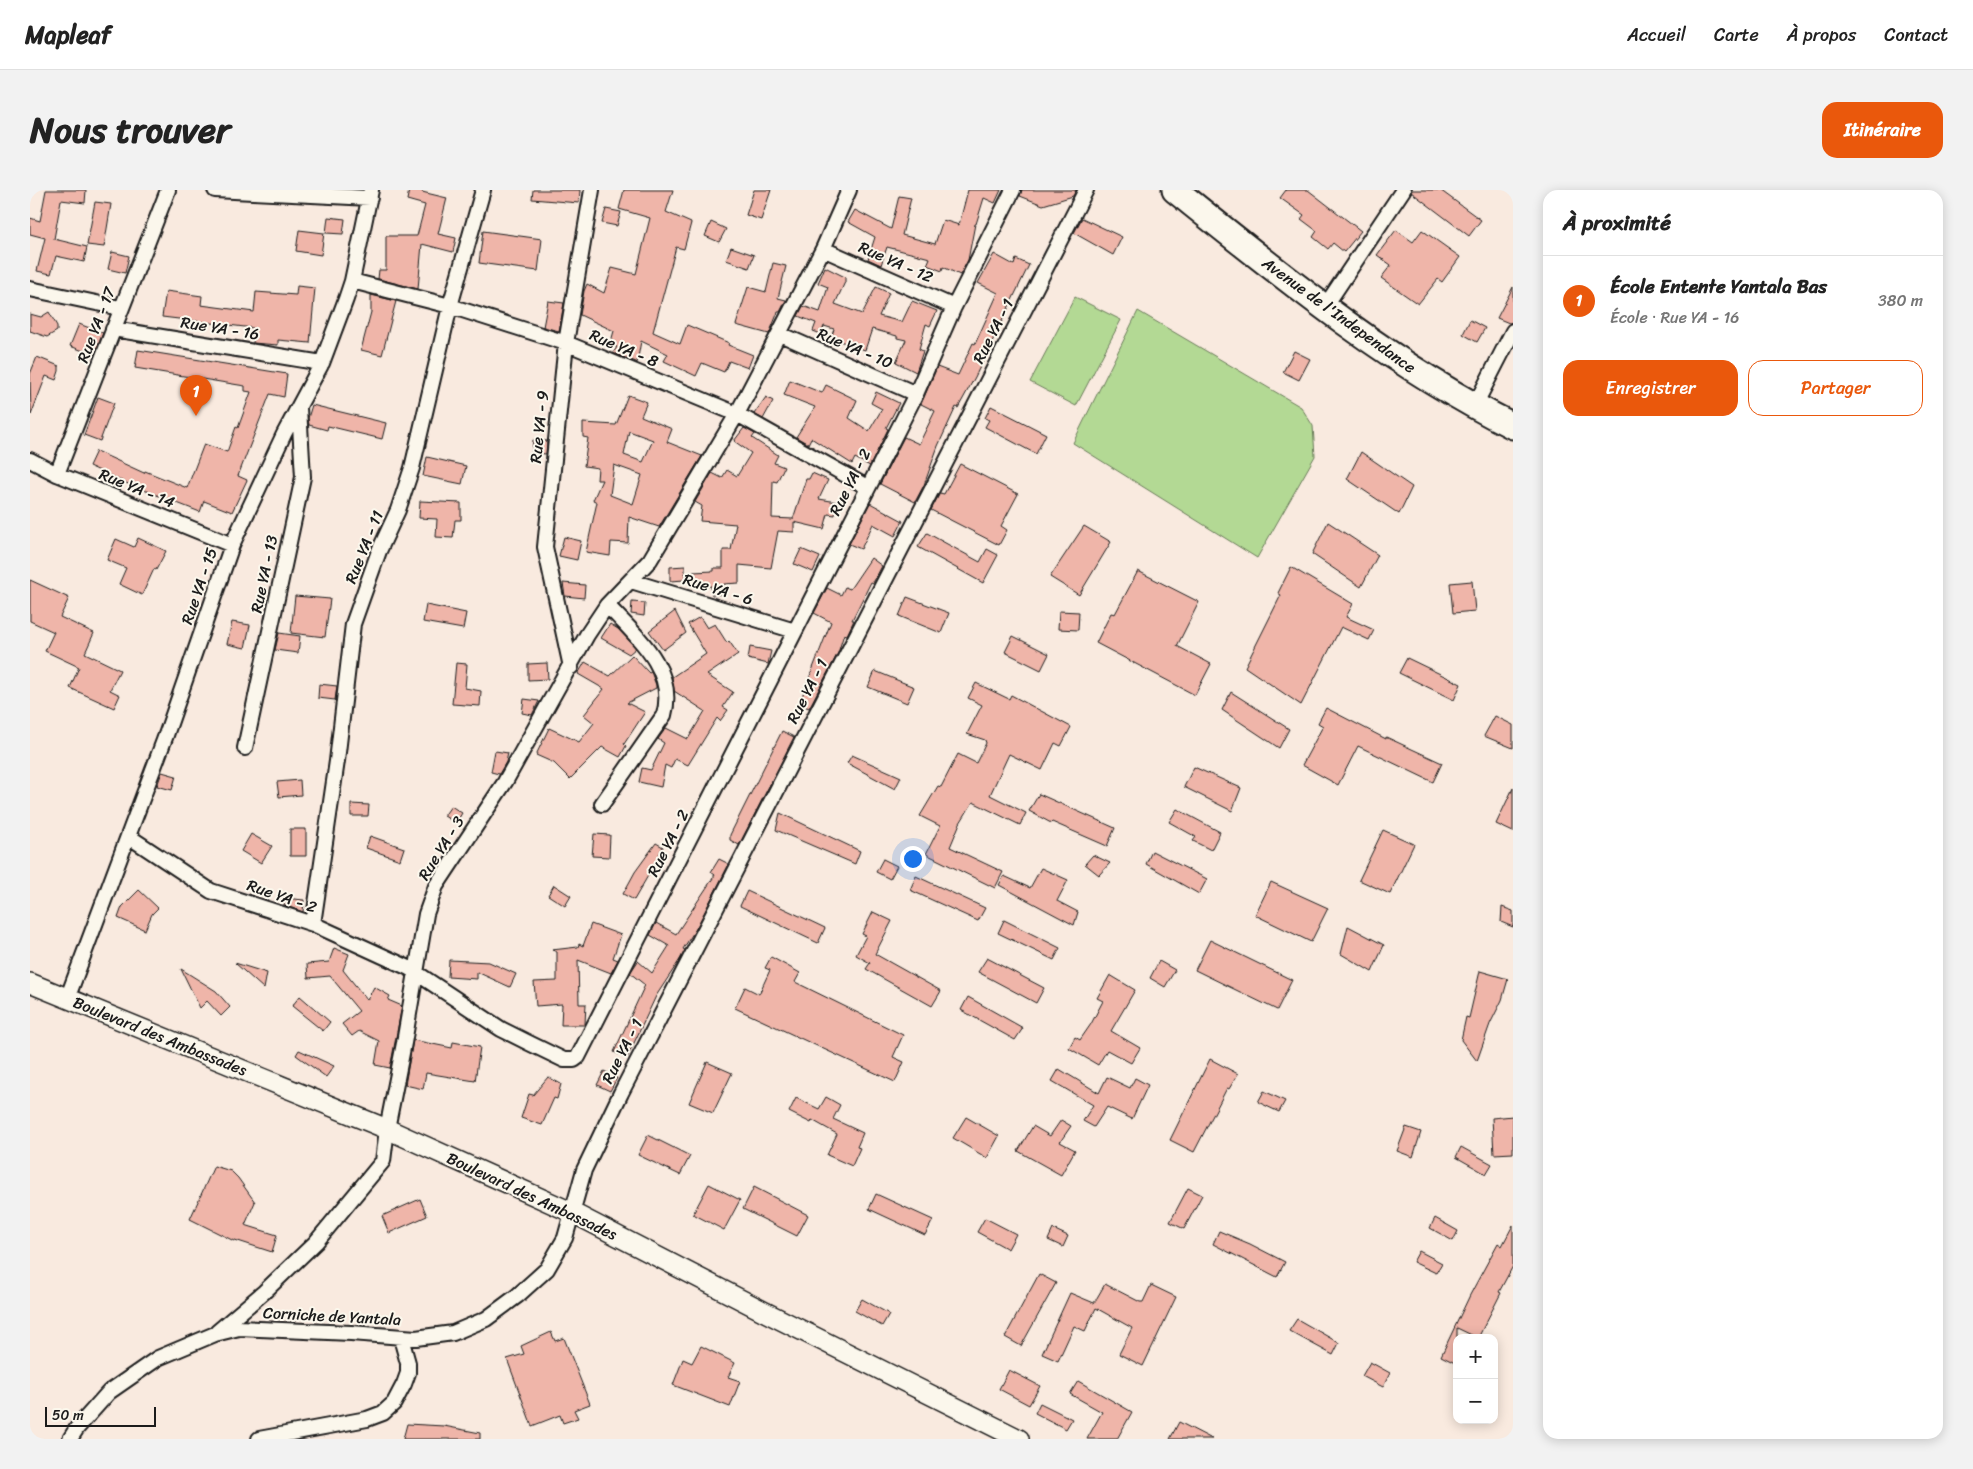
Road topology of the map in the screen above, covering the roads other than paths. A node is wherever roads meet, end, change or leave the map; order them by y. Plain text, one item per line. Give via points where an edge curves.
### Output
1 (168, 190) edge
2 (215, 190) edge
3 (483, 190) edge
4 (592, 190) edge
5 (849, 190) edge
6 (1013, 190) edge
7 (1086, 190) edge
8 (1175, 190) edge
9 (1403, 190) edge
10 (370, 194) edge
11 (823, 249) junction
12 (352, 281) junction
13 (30, 289) edge
14 (450, 306) junction
15 (954, 307) junction
16 (120, 308) junction
17 (1324, 308) junction
18 (113, 328) junction
19 (1513, 331) edge
20 (780, 334) junction
21 (566, 343) junction
22 (322, 363) junction
23 (916, 394) junction
24 (299, 406) junction
25 (1474, 407) junction
26 (737, 414) junction
27 (1513, 426) edge
28 (30, 460) edge
29 (57, 474) junction
30 (867, 487) junction
31 (232, 545) junction
32 (631, 581) junction
33 (607, 605) junction
34 (795, 631) junction
35 (570, 667) junction
36 (245, 748) dead end
37 (602, 804) dead end
38 (128, 836) junction
39 (313, 924) junction
40 (416, 973) junction
41 (30, 983) edge
42 (67, 999) junction
43 (387, 1129) junction
44 (571, 1212) junction
45 (215, 1334) junction
46 (400, 1338) junction
47 (274, 1438) edge
48 (70, 1439) edge
49 (259, 1439) edge
50 (1019, 1439) edge

1 - 16 street, Rue YA - 17
2 - 10 street
3 - 14 street, Rue YA - 11
4 - 21 street, Rue YA - 9
5 - 11 street, Rue YA - 3
6 - 15 street, Rue YA - 2
7 - 44 street, Rue YA - 1 via 621,1093 584,1170
8 - 17 highway, Avenue de l'Independance
9 - 17 street
10 - 12 street, Rue YA - 15
11 - 15 street, Rue YA - 12
11 - 20 street, Rue YA - 3
12 - 14 street, Rue YA - 8
12 - 22 street, Rue YA - 15
13 - 16 street
14 - 21 street, Rue YA - 8
14 - 39 street, Rue YA - 11 via 412,468 353,624
15 - 23 street, Rue YA - 2
16 - 18 street, Rue YA - 17
17 - 25 highway, Avenue de l'Independance
18 - 22 street, Rue YA - 16
18 - 29 street, Rue YA - 17
19 - 25 street
20 - 23 street, Rue YA - 10
20 - 26 street, Rue YA - 3
21 - 26 street, Rue YA - 8
21 - 35 street, Rue YA - 9 via 545,547
22 - 24 street, Rue YA - 15
23 - 30 street, Rue YA - 2
24 - 31 street, Rue YA - 15
24 - 36 street, Rue YA - 13 via 303,478
25 - 27 highway, Avenue de l'Independance
26 - 30 street, Rue YA - 8
26 - 32 street, Rue YA - 3 via 650,560
28 - 29 street, Rue YA - 14
29 - 31 street, Rue YA - 14
30 - 34 street, Rue YA - 2
31 - 38 street, Rue YA - 15
32 - 33 street, Rue YA - 3
32 - 34 street, Rue YA - 6
33 - 35 street, Rue YA - 3
33 - 37 street via 661,670 667,702 664,715
34 - 40 street, Rue YA - 2 via 578,1057 564,1060 501,1029
35 - 40 street, Rue YA - 3 via 505,782 436,886 426,914
38 - 39 street, Rue YA - 2 via 211,891
38 - 42 street, Rue YA - 15
39 - 40 street, Rue YA - 2
40 - 43 street, Rue YA - 3
41 - 42 main road, Boulevard des Ambassades
42 - 43 main road, Boulevard des Ambassades
43 - 44 main road, Boulevard des Ambassades
43 - 45 street, Rue YA - 3 via 383,1161 322,1234 264,1292
44 - 46 street, Corniche de Yantala via 566,1238 546,1269 486,1319 453,1333
44 - 50 main road, Boulevard des Ambassades
45 - 46 street, Corniche de Yantala via 239,1328
45 - 48 street, Corniche de Yantala via 158,1358 109,1392
46 - 47 street via 408,1373 394,1402 383,1413
47 - 49 street

